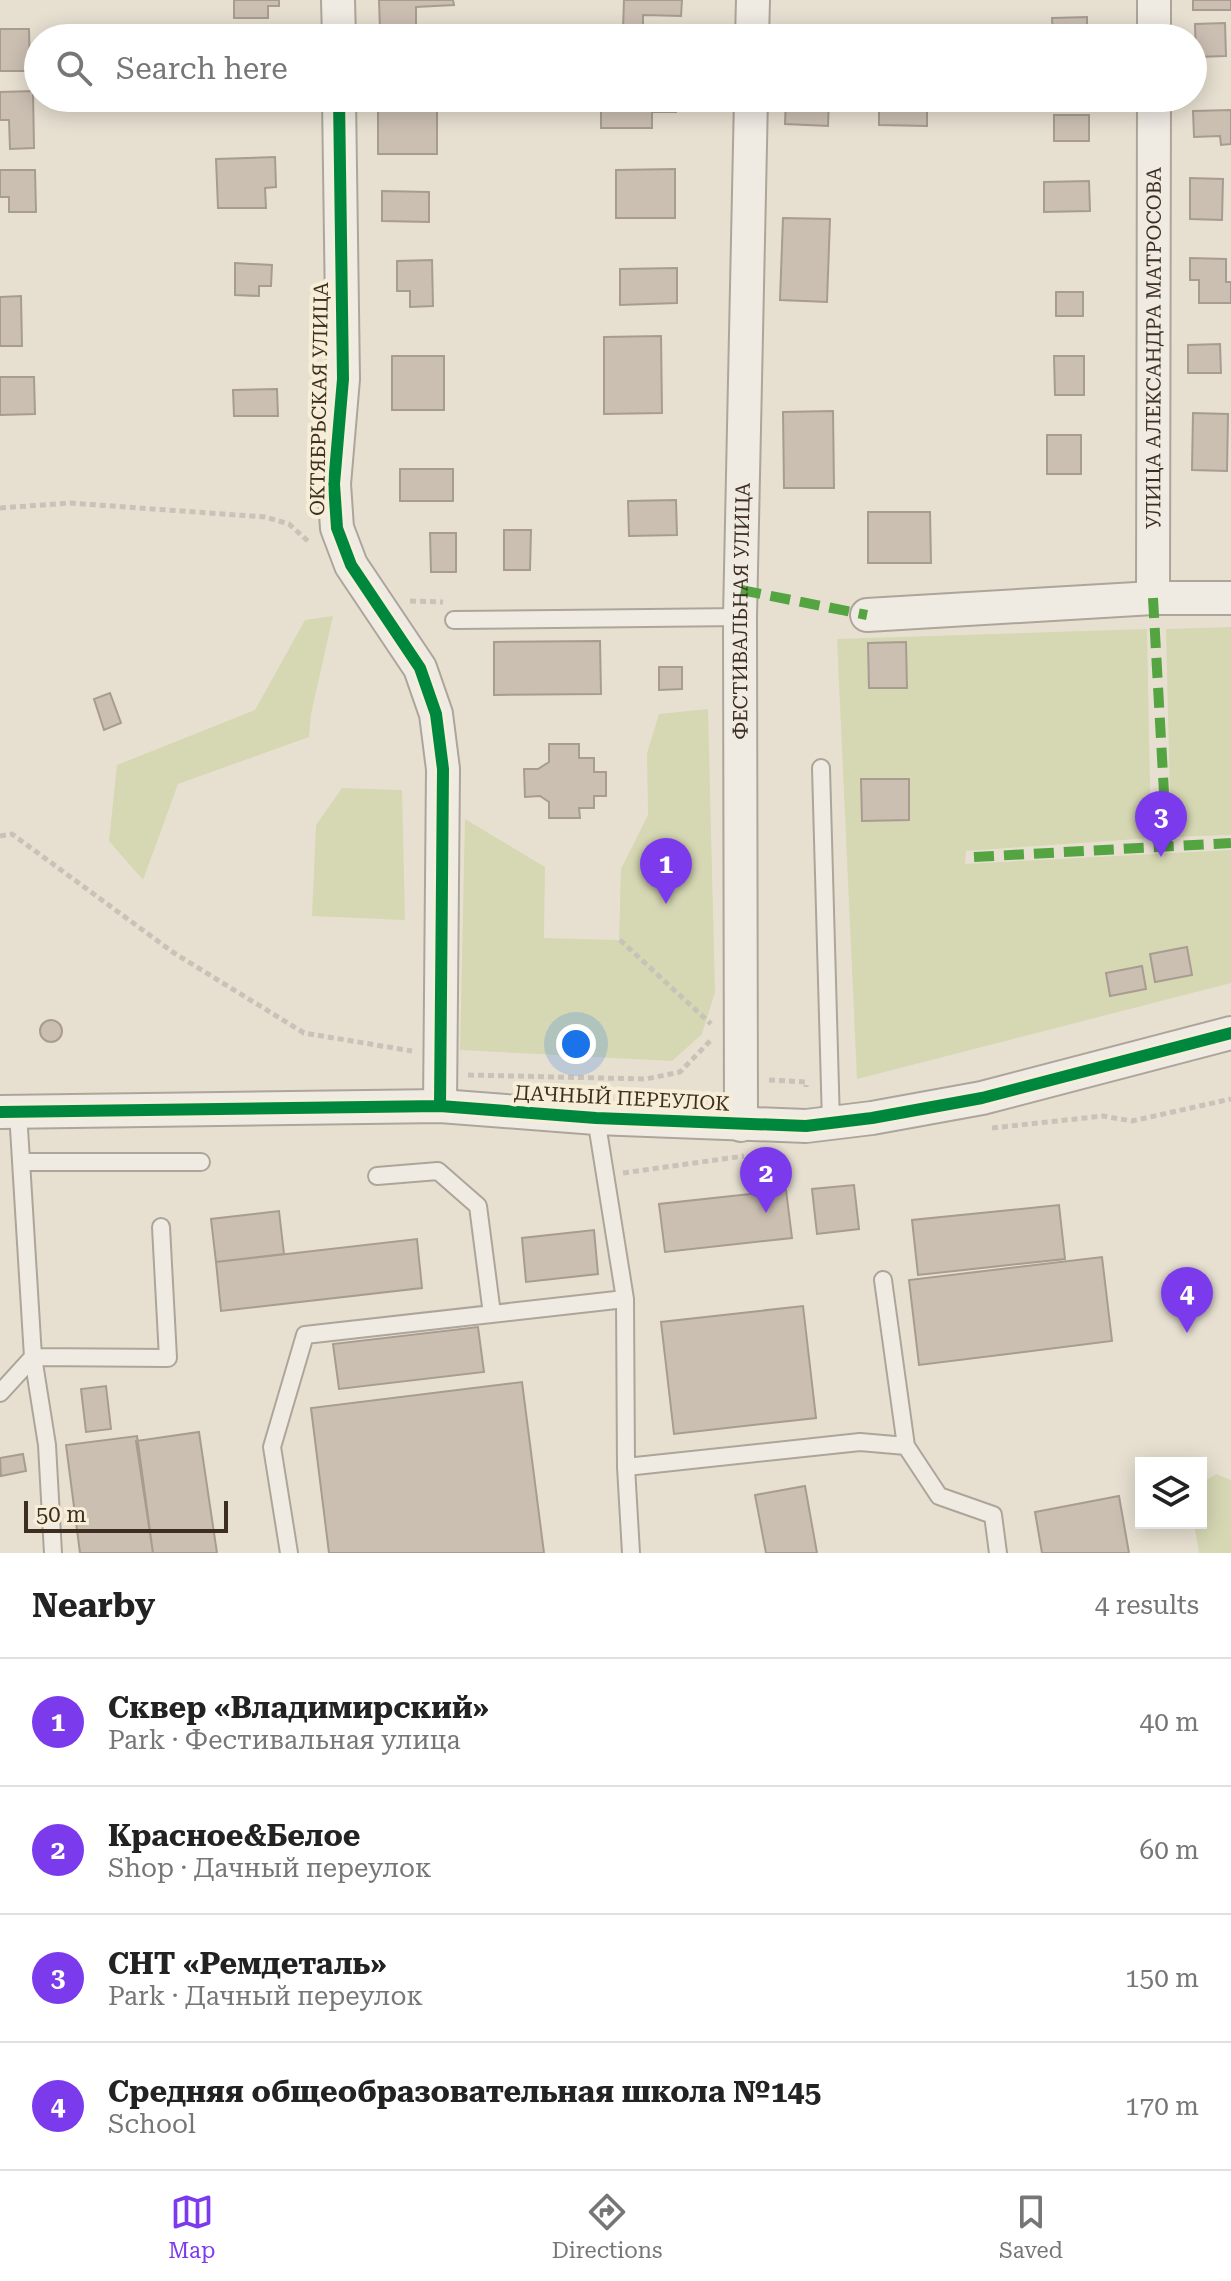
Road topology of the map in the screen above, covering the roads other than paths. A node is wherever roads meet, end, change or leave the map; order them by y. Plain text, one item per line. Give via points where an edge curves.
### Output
1 (338, 0) edge
2 (753, 0) edge
3 (1154, 0) edge
4 (339, 24) edge
5 (752, 24) edge
6 (1154, 24) edge
7 (339, 112) edge
8 (751, 112) edge
9 (1154, 112) edge
10 (1153, 598) junction
11 (1231, 598) edge
12 (867, 615) dead end
13 (740, 617) junction
14 (454, 620) dead end
15 (821, 768) dead end
16 (1231, 1033) edge
17 (440, 1079) junction
18 (9, 1112) edge
19 (596, 1118) junction
20 (831, 1123) junction
21 (741, 1125) junction
22 (22, 1162) junction
23 (201, 1162) dead end
24 (377, 1176) dead end
25 (161, 1227) dead end
26 (883, 1280) dead end
27 (625, 1299) junction
28 (492, 1314) junction
29 (33, 1357) junction
30 (0, 1393) edge
31 (906, 1446) junction
32 (626, 1467) junction
33 (53, 1553) edge
34 (289, 1553) edge
35 (631, 1553) edge
36 (998, 1553) edge

1 - 4 street
2 - 5 street
3 - 6 street
7 - 17 street, ОКТЯБРЬСКАЯ УЛИЦА via 343,379 334,484 337,528 351,565 420,668 436,714 443,769
8 - 13 street, ФЕСТИВАЛЬНАЯ УЛИЦА
9 - 10 street, УЛИЦА АЛЕКСАНДРА МАТРОСОВА
10 - 11 street
10 - 12 street
13 - 14 lane
13 - 21 street, ФЕСТИВАЛЬНАЯ УЛИЦА
15 - 20 lane
16 - 20 street, ДАЧНЫЙ ПЕРЕУЛОК via 982,1098
17 - 18 street, ДАЧНЫЙ ПЕРЕУЛОК
17 - 19 street, ДАЧНЫЙ ПЕРЕУЛОК
18 - 22 lane
19 - 21 street, ДАЧНЫЙ ПЕРЕУЛОК
19 - 27 lane
20 - 21 street, ДАЧНЫЙ ПЕРЕУЛОК
22 - 23 lane
22 - 29 lane
24 - 28 lane via 438,1171 478,1206
25 - 29 lane via 168,1358
26 - 31 lane
27 - 28 lane
27 - 32 lane
28 - 34 lane via 305,1335 272,1447
29 - 30 lane
29 - 33 lane via 47,1445
31 - 32 lane via 860,1442
31 - 36 lane via 939,1496 993,1515
32 - 35 lane

